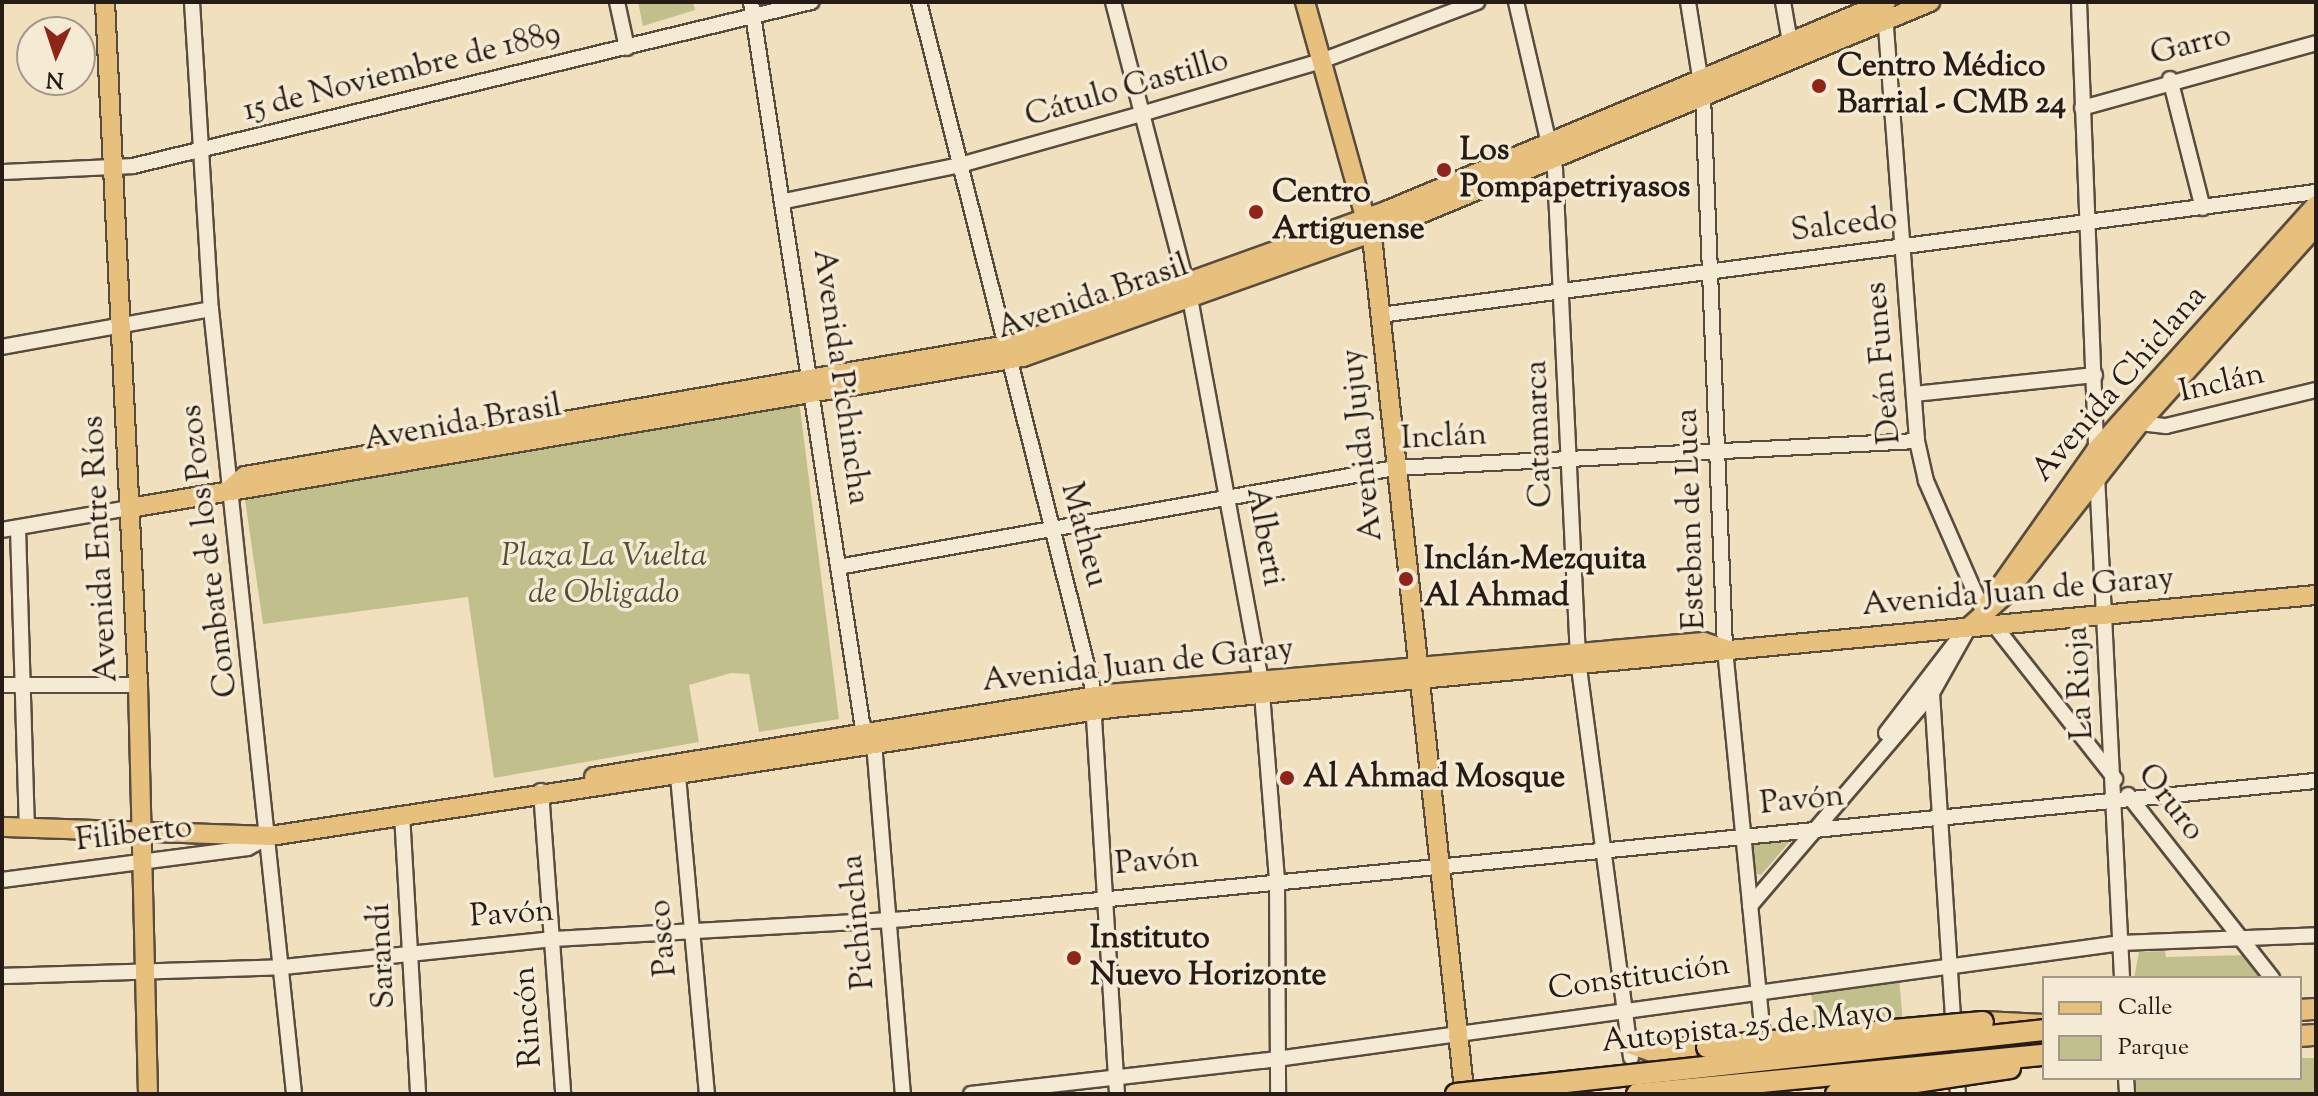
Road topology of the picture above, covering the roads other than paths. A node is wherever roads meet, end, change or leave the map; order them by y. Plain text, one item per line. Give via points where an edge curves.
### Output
1 (105, 2) edge
2 (192, 2) edge
3 (617, 2) edge
4 (811, 2) edge
5 (919, 2) edge
6 (1113, 2) edge
7 (1305, 2) edge
8 (1477, 2) edge
9 (1516, 2) edge
10 (1688, 2) edge
11 (1783, 2) edge
12 (1930, 2) edge
13 (2079, 2) edge
14 (1885, 6) edge
15 (752, 9) edge
16 (1790, 42) junction
17 (2316, 43) edge
18 (627, 48) junction
19 (1321, 61) junction
20 (2170, 79) junction
21 (1702, 88) junction
22 (2082, 108) junction
23 (1141, 114) junction
24 (202, 150) junction
25 (1551, 151) junction
26 (956, 166) junction
27 (113, 168) junction
28 (2, 172) edge
29 (2316, 192) edge
30 (785, 201) junction
31 (2316, 205) edge
32 (2203, 208) junction
33 (2090, 223) junction
34 (1369, 225) junction
35 (2316, 226) edge
36 (1903, 247) junction
37 (1710, 271) junction
38 (1188, 290) junction
39 (1562, 290) junction
40 (211, 309) junction
41 (1380, 315) junction
42 (118, 326) junction
43 (2, 347) edge
44 (1006, 354) junction
45 (2095, 375) junction
46 (814, 385) junction
47 (2316, 390) edge
48 (1914, 394) junction
49 (2140, 423) junction
50 (1917, 441) junction
51 (2096, 450) junction
52 (1718, 452) junction
53 (1569, 460) junction
54 (1395, 468) junction
55 (2097, 479) junction
56 (231, 488) junction
57 (1229, 499) junction
58 (130, 508) junction
59 (18, 528) junction
60 (2, 530) edge
61 (1054, 530) junction
62 (838, 567) junction
63 (2316, 595) edge
64 (2105, 616) junction
65 (1989, 618) junction
66 (1969, 627) junction
67 (1725, 649) junction
68 (1578, 660) junction
69 (1415, 676) junction
70 (2, 685) edge
71 (23, 685) junction
72 (138, 685) junction
73 (1261, 689) junction
74 (1932, 693) junction
75 (1095, 703) junction
76 (868, 738) junction
77 (1874, 753) junction
78 (678, 776) junction
79 (2114, 778) junction
80 (2316, 781) edge
81 (561, 788) junction
82 (541, 791) junction
83 (2132, 801) junction
84 (2115, 802) junction
85 (402, 814) junction
86 (1941, 815) junction
87 (2, 827) edge
88 (27, 827) junction
89 (1814, 827) junction
90 (143, 830) junction
91 (1743, 835) junction
92 (270, 836) junction
93 (1602, 850) junction
94 (144, 864) junction
95 (1435, 867) junction
96 (2, 880) edge
97 (1277, 880) junction
98 (1105, 894) junction
99 (1750, 906) junction
100 (886, 920) junction
101 (692, 932) junction
102 (2316, 935) edge
103 (2240, 938) junction
104 (552, 939) junction
105 (2121, 943) junction
106 (411, 951) junction
107 (1950, 965) junction
108 (283, 967) junction
109 (146, 974) junction
110 (2, 976) edge
111 (2122, 976) edge
112 (2270, 976) edge
113 (1758, 990) junction
114 (1624, 1008) junction
115 (2302, 1014) edge
116 (2042, 1028) edge
117 (2042, 1028) edge
118 (1456, 1031) junction
119 (1763, 1034) dead end
120 (2316, 1034) edge
121 (1630, 1050) joint
122 (2042, 1057) edge
123 (2042, 1057) edge
124 (1279, 1058) junction
125 (1116, 1078) junction
126 (1460, 1087) edge
127 (148, 1094) edge
128 (294, 1094) edge
129 (418, 1094) edge
130 (563, 1094) edge
131 (707, 1094) edge
132 (903, 1094) edge
133 (971, 1094) edge
134 (1117, 1094) edge
135 (1278, 1094) edge
136 (1637, 1094) edge
137 (1836, 1094) edge
138 (1958, 1094) edge

1 - 27 main road, Avenida Entre Ríos
2 - 24 street, Combate de los Pozos
3 - 18 street
4 - 15 street, 15 de Noviembre de 1889
5 - 26 street, Matheu
6 - 23 street, Alberti
7 - 19 main road, Avenida Jujuy
8 - 19 street, Cátulo Castillo
9 - 25 street, Catamarca
10 - 21 street, Esteban de Luca
11 - 16 street
12 - 14 main road, Avenida Brasil
13 - 22 street, La Rioja
14 - 16 main road, Avenida Brasil
14 - 21 main road, Avenida Brasil
14 - 36 street, Deán Funes
15 - 18 street, 15 de Noviembre de 1889
15 - 30 street, Avenida Pichincha
16 - 21 main road, Avenida Brasil
17 - 20 street, Garro
18 - 24 street, 15 de Noviembre de 1889
19 - 23 street, Cátulo Castillo
19 - 34 main road, Avenida Jujuy
20 - 22 street, Garro
20 - 32 street
21 - 25 main road, Avenida Brasil
21 - 37 street, Esteban de Luca
22 - 33 street, La Rioja
23 - 26 street, Cátulo Castillo
23 - 38 street, Alberti
24 - 27 street, 15 de Noviembre de 1889
24 - 40 street, Combate de los Pozos
25 - 34 main road, Avenida Brasil
25 - 39 street, Catamarca
26 - 30 street, Cátulo Castillo
26 - 44 street, Matheu
27 - 28 street, 15 de Noviembre de 1889
27 - 42 main road, Avenida Entre Ríos
29 - 32 street, Salcedo
30 - 46 street, Avenida Pichincha
31 - 51 main road, Avenida Chiclana
32 - 33 street, Salcedo
33 - 36 street, Salcedo
33 - 45 street, La Rioja
34 - 38 main road, Avenida Brasil
34 - 41 main road, Avenida Jujuy
35 - 49 main road, Avenida Chiclana
36 - 37 street, Salcedo
36 - 48 street, Deán Funes
37 - 39 street, Salcedo
37 - 52 street, Esteban de Luca
38 - 44 main road, Avenida Brasil
38 - 57 street, Alberti
39 - 41 street, Salcedo
39 - 53 street, Catamarca
40 - 42 street
40 - 56 street, Combate de los Pozos
41 - 54 main road, Avenida Jujuy
42 - 43 street
42 - 58 main road, Avenida Entre Ríos
44 - 46 main road, Avenida Brasil
44 - 61 street, Matheu
45 - 48 street
45 - 51 street, La Rioja
46 - 56 main road, Avenida Brasil via 248,493
46 - 62 street, Avenida Pichincha
47 - 49 street, Inclán via 2166,426
48 - 50 street, Deán Funes
49 - 55 main road, Avenida Chiclana
50 - 52 street, Inclán
50 - 65 street, Deán Funes via 1926,481
51 - 55 street, La Rioja
51 - 65 main road, Avenida Chiclana via 1994,587
52 - 53 street, Inclán
52 - 67 street, Esteban de Luca
53 - 54 street, Inclán
53 - 68 street, Catamarca
54 - 57 street, Inclán
54 - 69 main road, Avenida Jujuy
55 - 64 street, La Rioja
55 - 65 main road, Avenida Chiclana
56 - 58 main road, Avenida Brasil
56 - 92 street, Combate de los Pozos
57 - 61 street, Inclán
57 - 73 street, Alberti
58 - 59 street
58 - 72 main road, Avenida Entre Ríos
59 - 60 street
59 - 71 street
61 - 62 street, Inclán
61 - 75 street, Matheu
62 - 76 street, Avenida Pichincha
63 - 64 main road, Avenida Juan de Garay
64 - 65 main road, Avenida Juan de Garay
64 - 79 street, La Rioja
65 - 66 main road, Avenida Chiclana
65 - 79 street, Oruro
66 - 67 main road, Avenida Juan de Garay
66 - 74 street, Avenida Chiclana
66 - 77 street, Avenida Chiclana via 1902,706
67 - 68 main road, Avenida Juan de Garay via 1706,658
67 - 91 street, Esteban de Luca
68 - 69 main road, Avenida Juan de Garay
68 - 93 street, Catamarca
69 - 73 main road, Avenida Juan de Garay
69 - 95 main road, Avenida Jujuy
70 - 71 street
71 - 72 street
71 - 88 street
72 - 90 main road, Avenida Entre Ríos
73 - 75 main road, Avenida Juan de Garay
73 - 97 street, Alberti
74 - 77 street, Avenida Chiclana
74 - 86 street
75 - 76 main road, Avenida Juan de Garay
75 - 98 street, Matheu
76 - 78 main road, Avenida Juan de Garay
76 - 81 main road, Avenida Juan de Garay via 647,766
76 - 100 street, Pichincha
77 - 89 street, Avenida Chiclana
78 - 81 main road, Avenida Juan de Garay
78 - 101 street, Pasco
79 - 83 street, Oruro
79 - 84 street, La Rioja
80 - 83 street, Pavón
81 - 82 main road, Avenida Juan de Garay
82 - 85 main road, Avenida Juan de Garay
82 - 104 street, Rincón
83 - 84 street, Pavón
83 - 103 street, Oruro
84 - 86 street, Pavón
84 - 105 street, La Rioja
85 - 92 main road, Avenida Juan de Garay
85 - 106 street, Sarandí
86 - 89 street, Pavón
86 - 107 street
87 - 88 main road, Avenida Juan de Garay
88 - 90 main road, Avenida Juan de Garay
89 - 91 street, Pavón
89 - 99 street, Avenida Chiclana
90 - 92 main road, Avenida Juan de Garay
90 - 94 main road, Avenida Entre Ríos
91 - 93 street, Pavón
91 - 99 street, Esteban de Luca
92 - 94 street, Filiberto via 248,848
92 - 108 street, Combate de los Pozos
93 - 95 street, Pavón
93 - 114 street, Catamarca
94 - 96 street, Filiberto
94 - 109 main road, Avenida Entre Ríos
95 - 97 street, Pavón
95 - 118 main road, Avenida Jujuy
97 - 98 street, Pavón
97 - 124 street, Alberti
98 - 100 street, Pavón
98 - 125 street, Matheu
99 - 113 street, Esteban de Luca
100 - 101 street, Pavón
100 - 132 street, Pichincha
101 - 104 street, Pavón
101 - 131 street, Pasco
102 - 103 street, Constitución
103 - 105 street, Constitución
103 - 112 street, Oruro
104 - 106 street, Pavón
104 - 130 street, Rincón
105 - 107 street, Constitución
105 - 111 street, La Rioja
106 - 108 street, Pavón
106 - 129 street, Sarandí
107 - 113 street, Constitución
107 - 138 street
108 - 109 street, Pavón
108 - 128 street, Combate de los Pozos
109 - 110 street, Pavón
109 - 127 main road, Avenida Entre Ríos
113 - 114 street, Constitución
113 - 119 street, Esteban de Luca
114 - 118 street, Constitución
114 - 121 street, Catamarca
115 - 120 street
116 - 121 highway, bridge via 1924,1023 1707,1047
117 - 126 highway, Autopista 25 de Mayo, bridge
118 - 124 street, Constitución
118 - 126 main road, Avenida Jujuy
122 - 136 highway, Autopista 25 de Mayo, bridge
123 - 137 highway, bridge
124 - 125 street, Constitución
124 - 135 street, Alberti
125 - 133 street, Constitución
125 - 134 street, Matheu

